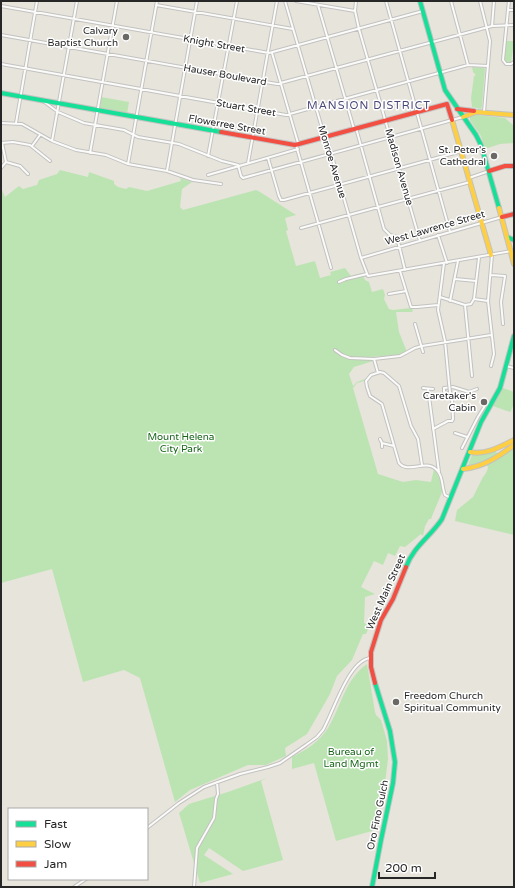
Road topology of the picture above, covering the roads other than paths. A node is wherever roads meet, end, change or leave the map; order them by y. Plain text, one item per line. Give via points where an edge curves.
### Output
1 (37, 1) edge
2 (77, 1) edge
3 (117, 1) edge
4 (157, 1) edge
5 (197, 1) edge
6 (237, 1) edge
7 (276, 1) edge
8 (285, 1) edge
9 (296, 1) edge
10 (317, 1) edge
11 (356, 1) edge
12 (386, 1) edge
13 (420, 1) edge
14 (451, 1) edge
15 (480, 1) edge
16 (494, 1) edge
17 (509, 1) edge
18 (156, 5) junction
19 (317, 5) junction
20 (1, 6) edge
21 (508, 10) junction
22 (514, 10) edge
23 (35, 12) junction
24 (195, 12) junction
25 (355, 12) junction
26 (423, 12) junction
27 (234, 18) junction
28 (74, 20) junction
29 (392, 20) junction
30 (506, 25) junction
31 (514, 25) edge
32 (112, 26) junction
33 (272, 26) junction
34 (492, 26) junction
35 (487, 27) junction
36 (293, 29) junction
37 (359, 29) junction
38 (152, 33) junction
39 (460, 34) junction
40 (1, 35) edge
41 (327, 38) junction
42 (190, 40) junction
43 (31, 41) junction
44 (432, 42) junction
45 (298, 46) junction
46 (228, 47) junction
47 (70, 48) junction
48 (400, 51) junction
49 (267, 53) junction
50 (272, 53) junction
51 (107, 54) junction
52 (368, 59) junction
53 (147, 61) junction
54 (514, 62) edge
55 (1, 64) edge
56 (468, 65) junction
57 (488, 66) junction
58 (185, 67) junction
59 (26, 68) junction
60 (336, 68) junction
61 (440, 72) junction
62 (64, 75) junction
63 (224, 75) junction
64 (307, 76) junction
65 (408, 81) junction
66 (102, 82) junction
67 (263, 82) junction
68 (280, 84) junction
69 (142, 89) junction
70 (377, 90) junction
71 (1, 92) edge
72 (21, 96) junction
73 (180, 96) junction
74 (40, 99) junction
75 (345, 99) junction
76 (59, 103) junction
77 (219, 103) junction
78 (316, 107) junction
79 (457, 109) junction
80 (97, 110) junction
81 (258, 110) junction
82 (58, 112) junction
83 (417, 112) junction
84 (476, 112) junction
85 (484, 112) junction
86 (289, 114) junction
87 (514, 115) edge
88 (137, 117) junction
89 (463, 117) junction
90 (385, 120) junction
91 (453, 120) junction
92 (1, 123) edge
93 (16, 123) junction
94 (175, 124) junction
95 (95, 125) junction
96 (355, 128) junction
97 (422, 129) junction
98 (214, 130) junction
99 (40, 135) junction
100 (133, 135) junction
101 (253, 137) junction
102 (325, 137) junction
103 (390, 138) junction
104 (52, 141) junction
105 (172, 142) junction
106 (1, 143) edge
107 (32, 146) junction
108 (297, 146) junction
109 (360, 146) junction
110 (462, 151) junction
111 (90, 153) junction
112 (331, 154) junction
113 (208, 156) junction
114 (268, 158) junction
115 (431, 160) junction
116 (50, 161) dead end
117 (6, 162) junction
118 (301, 162) junction
119 (248, 163) junction
120 (128, 164) junction
121 (238, 165) junction
122 (514, 166) edge
123 (1, 168) edge
124 (399, 168) junction
125 (271, 170) junction
126 (166, 171) junction
127 (489, 171) junction
128 (28, 174) dead end
129 (208, 175) dead end
130 (369, 177) junction
131 (470, 180) junction
132 (221, 184) dead end
133 (340, 184) junction
134 (439, 191) junction
135 (310, 193) junction
136 (408, 200) junction
137 (378, 208) junction
138 (514, 214) edge
139 (348, 216) junction
140 (502, 217) junction
141 (482, 223) junction
142 (319, 224) junction
143 (301, 228) dead end
144 (450, 232) junction
145 (438, 235) junction
146 (508, 237) junction
147 (514, 240) edge
148 (420, 241) junction
149 (400, 246) junction
150 (511, 251) junction
151 (491, 255) junction
152 (361, 258) junction
153 (479, 258) junction
154 (458, 261) junction
155 (446, 263) junction
156 (514, 264) edge
157 (331, 268) dead end
158 (405, 270) junction
159 (400, 271) junction
160 (491, 274) junction
161 (367, 275) junction
162 (455, 279) junction
163 (476, 281) junction
164 (339, 282) dead end
165 (406, 291) junction
166 (389, 294) dead end
167 (440, 297) junction
168 (474, 299) junction
169 (450, 301) junction
170 (488, 301) junction
171 (438, 305) junction
172 (465, 305) junction
173 (415, 324) dead end
174 (503, 324) dead end
175 (491, 335) junction
176 (514, 336) edge
177 (468, 338) junction
178 (445, 341) junction
179 (422, 346) junction
180 (335, 350) dead end
181 (423, 352) dead end
182 (374, 359) junction
183 (492, 366) dead end
184 (506, 366) junction
185 (514, 368) edge
186 (378, 373) junction
187 (472, 376) dead end
188 (423, 388) dead end
189 (433, 389) dead end
190 (477, 389) dead end
191 (428, 390) junction
192 (450, 393) junction
193 (487, 404) junction
194 (433, 429) junction
195 (455, 433) dead end
196 (467, 437) junction
197 (380, 440) dead end
198 (514, 440) edge
199 (382, 443) junction
200 (514, 444) edge
201 (394, 446) junction
202 (382, 447) dead end
203 (462, 448) dead end
204 (470, 452) junction
205 (437, 460) junction
206 (422, 466) junction
207 (434, 467) junction
208 (463, 469) junction
209 (439, 472) junction
210 (451, 498) junction
211 (370, 658) junction
212 (217, 782) junction
213 (148, 827) edge
214 (84, 880) edge
215 (74, 887) edge
216 (194, 887) edge
217 (372, 887) edge

1 - 23 street
2 - 28 street
3 - 32 street
4 - 18 street
5 - 24 street
6 - 27 street
7 - 33 street
8 - 36 street, Monroe Avenue
9 - 19 street
10 - 19 street
11 - 25 street, Madison Avenue
12 - 29 street
13 - 26 street
14 - 39 street
15 - 35 street
16 - 34 street
17 - 21 street
18 - 24 street
18 - 38 street
19 - 25 street
19 - 41 street
20 - 23 street, Knight Street
21 - 22 street
21 - 30 street
23 - 28 street, Knight Street
23 - 43 street
24 - 27 street
24 - 42 street
25 - 37 street, Madison Avenue
26 - 29 street, Knight Street
26 - 44 street
27 - 33 street
27 - 46 street
28 - 32 street, Knight Street
28 - 47 street
29 - 37 street, Knight Street
29 - 48 street
30 - 31 street, Hauser Boulevard
30 - 34 street, Hauser Boulevard
30 - 54 street via 503,60 506,64
32 - 38 street, Knight Street
32 - 51 street
33 - 36 street
33 - 49 street
34 - 35 street, Hauser Boulevard
35 - 39 street, Hauser Boulevard
35 - 57 street via 490,41
36 - 45 street, Monroe Avenue
37 - 41 street, Knight Street
37 - 52 street, Madison Avenue
38 - 42 street, Knight Street
38 - 53 street
39 - 44 street, Hauser Boulevard
39 - 56 street
40 - 43 street, Hauser Boulevard
41 - 45 street, Knight Street
41 - 60 street
42 - 46 street, Knight Street
42 - 58 street
43 - 47 street, Hauser Boulevard
43 - 59 street
44 - 48 street, Hauser Boulevard
44 - 61 street
45 - 50 street, Knight Street
45 - 64 street, Monroe Avenue
46 - 49 street, Knight Street
46 - 63 street
47 - 51 street, Hauser Boulevard
47 - 62 street
48 - 52 street, Hauser Boulevard
48 - 65 street
49 - 50 street, Knight Street
49 - 67 street
50 - 68 street
51 - 53 street, Hauser Boulevard
51 - 66 street
52 - 60 street, Hauser Boulevard
52 - 70 street, Madison Avenue
53 - 58 street, Hauser Boulevard
53 - 69 street
55 - 59 street, Stuart Street
56 - 57 street, Stuart Street
56 - 61 street, Stuart Street
57 - 85 street
58 - 63 street, Hauser Boulevard
58 - 73 street
59 - 62 street, Stuart Street
59 - 72 street
60 - 64 street, Hauser Boulevard
60 - 75 street
61 - 65 street, Stuart Street
61 - 79 street via 447,93
62 - 66 street, Stuart Street
62 - 76 street
63 - 67 street, Hauser Boulevard
63 - 77 street
64 - 68 street, Hauser Boulevard
64 - 78 street, Monroe Avenue
65 - 70 street, Stuart Street
65 - 83 street
66 - 69 street, Stuart Street
66 - 80 street
67 - 68 street, Hauser Boulevard
67 - 81 street
68 - 86 street
69 - 73 street, Stuart Street
69 - 88 street
70 - 75 street, Stuart Street
70 - 90 street, Madison Avenue
71 - 72 street, Flowerree Street
72 - 74 street, Flowerree Street
72 - 93 street
73 - 77 street, Stuart Street
73 - 94 street
74 - 76 street, Flowerree Street
74 - 82 street
75 - 78 street, Stuart Street
75 - 96 street
76 - 80 street, Flowerree Street
76 - 82 street
77 - 81 street, Stuart Street
77 - 98 street
78 - 86 street, Stuart Street
78 - 102 street, Monroe Avenue
79 - 84 street
79 - 89 street
80 - 88 street, Flowerree Street
80 - 95 street
81 - 86 street, Stuart Street
81 - 101 street
82 - 95 street
82 - 104 street
83 - 90 street, Flowerree Street
83 - 91 street, Flowerree Street via 447,104
83 - 97 street
84 - 85 street
84 - 89 street
85 - 87 street
86 - 108 street
88 - 94 street, Flowerree Street
88 - 100 street
89 - 91 street
89 - 127 street via 478,138
90 - 96 street, Flowerree Street
90 - 103 street, Madison Avenue
91 - 97 street
91 - 110 street
92 - 93 street
93 - 99 street via 25,125
94 - 98 street, Flowerree Street
94 - 105 street
95 - 100 street via 124,130
95 - 111 street
96 - 102 street, Flowerree Street
96 - 109 street
97 - 103 street
97 - 115 street
98 - 101 street, Flowerree Street
98 - 113 street
99 - 104 street
99 - 107 street
100 - 105 street
100 - 120 street
101 - 108 street, Flowerree Street
101 - 119 street
102 - 108 street, Flowerree Street
102 - 112 street, Monroe Avenue
103 - 109 street
103 - 124 street, Madison Avenue
104 - 111 street
105 - 113 street
105 - 126 street
106 - 107 street
106 - 117 street
107 - 116 street
108 - 114 street
108 - 118 street
109 - 112 street
109 - 130 street
110 - 115 street
110 - 131 street
111 - 120 street via 112,157
112 - 118 street
112 - 133 street, Monroe Avenue
113 - 121 street
114 - 119 street
114 - 125 street
115 - 124 street
115 - 134 street
117 - 123 street
117 - 128 street via 20,166
118 - 125 street
118 - 135 street
119 - 121 street
120 - 126 street
121 - 125 street via 243,178
121 - 129 street
122 - 127 street
124 - 130 street
124 - 136 street, Madison Avenue
125 - 135 street via 280,199
126 - 132 street via 193,180
127 - 131 street
127 - 140 street
130 - 133 street
130 - 137 street
131 - 134 street
131 - 141 street
133 - 135 street
133 - 139 street, Monroe Avenue
134 - 136 street
134 - 144 street
135 - 142 street
136 - 137 street
136 - 148 street, Madison Avenue
137 - 139 street
137 - 149 street via 386,231 397,237
138 - 140 street, West Lawrence Street
139 - 142 street
139 - 152 street, Monroe Avenue
140 - 141 street, West Lawrence Street
140 - 146 street
141 - 144 street, West Lawrence Street
141 - 151 street
142 - 143 street
142 - 157 street
144 - 145 street, West Lawrence Street
145 - 148 street, West Lawrence Street
145 - 155 street
146 - 147 street
146 - 150 street
148 - 149 street, West Lawrence Street
149 - 152 street, West Lawrence Street
149 - 158 street
150 - 151 street
150 - 156 street
151 - 153 street
151 - 160 street
152 - 161 street, Monroe Avenue
153 - 154 street
153 - 163 street
154 - 155 street
154 - 162 street
155 - 158 street
155 - 167 street
158 - 159 street
159 - 161 street
159 - 165 street
160 - 170 street
160 - 174 street via 505,276 501,302
161 - 164 street
162 - 163 street
162 - 169 street
163 - 168 street
165 - 166 street
165 - 171 street via 412,307
167 - 169 street
167 - 171 street
168 - 170 street
168 - 172 street via 471,304
169 - 172 street
170 - 175 street
171 - 178 street
172 - 177 street
173 - 179 street
175 - 177 street
175 - 183 street via 494,354
176 - 184 street, West Main Street
177 - 178 street
177 - 187 street
178 - 179 street
178 - 192 street, bridge
179 - 181 street
179 - 182 street via 400,356
180 - 182 street via 350,358
182 - 186 street
184 - 185 street
184 - 193 street, West Main Street via 500,388
186 - 201 street via 370,375 366,381 367,387 370,396 382,404
186 - 206 street via 384,373 399,386 411,426 419,440
188 - 191 street
189 - 191 street
190 - 192 street via 472,392 453,387 444,388 444,392
191 - 194 street
192 - 194 street via 452,420
193 - 196 street
193 - 204 street, West Main Street
194 - 205 street
195 - 196 street
196 - 203 street
197 - 199 street
198 - 204 street via 490,450
199 - 201 street
199 - 202 street
200 - 208 street via 488,462 474,468
201 - 206 street via 402,466
204 - 208 street, West Main Street
205 - 207 street
205 - 209 street
206 - 207 street
207 - 209 street
208 - 210 street, West Main Street
209 - 210 street via 445,495
210 - 211 street, West Main Street via 439,524 409,558 393,599 380,620
211 - 212 street via 364,659 347,679 327,723 317,737 280,762
211 - 217 street, Oro Fino Gulch via 394,747 395,768
212 - 213 street via 190,795
212 - 216 street via 214,818 197,848
214 - 215 street

